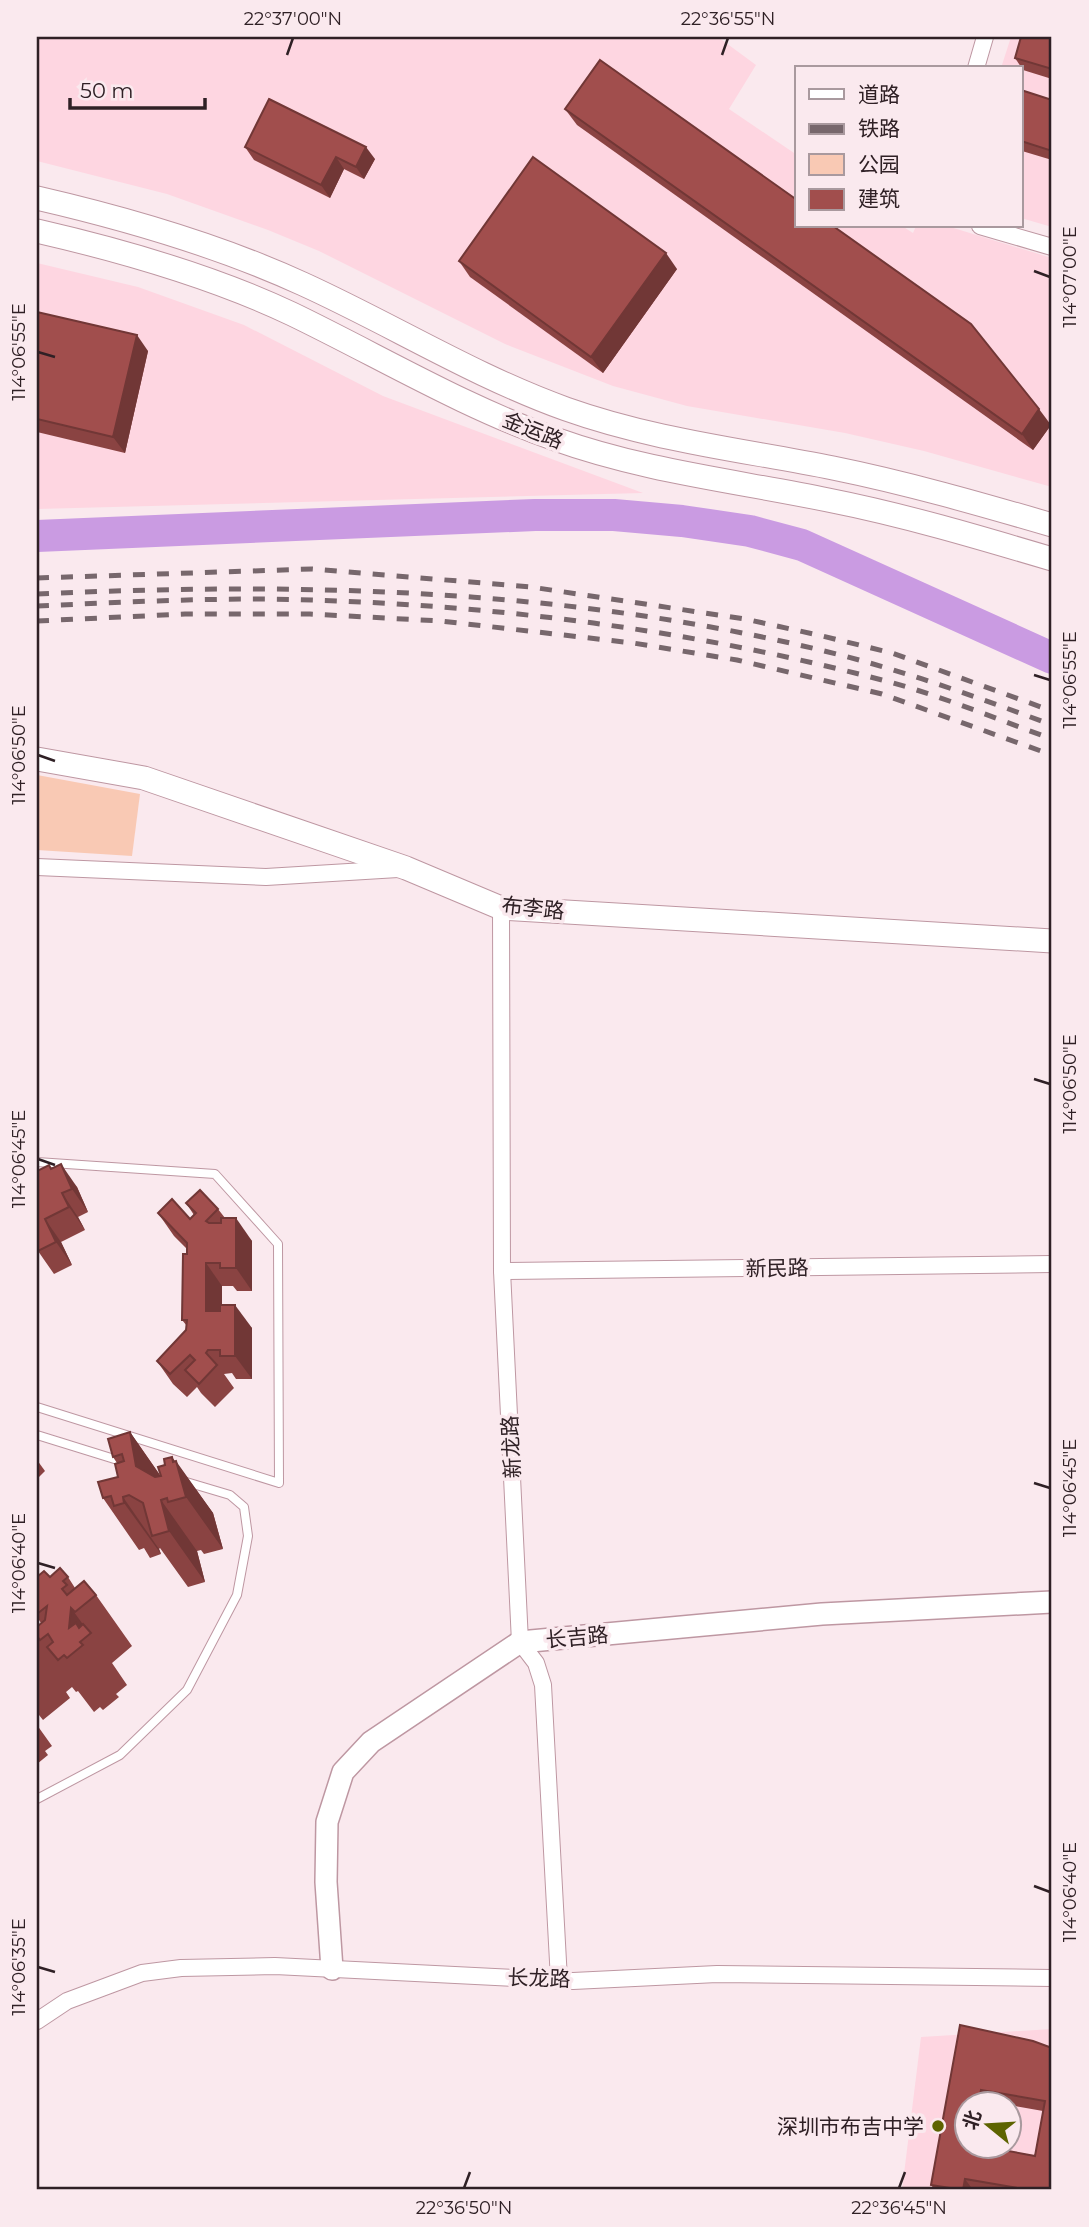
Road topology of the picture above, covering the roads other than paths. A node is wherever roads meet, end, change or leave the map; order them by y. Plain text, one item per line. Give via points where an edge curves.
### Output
1 (985, 37) edge
2 (977, 66) edge
3 (37, 198) edge
4 (987, 228) edge
5 (37, 231) edge
6 (1052, 247) edge
7 (1052, 525) edge
8 (1052, 559) edge
9 (37, 759) edge
10 (37, 867) edge
11 (406, 868) junction
12 (501, 908) junction
13 (1052, 941) edge
14 (37, 1162) edge
15 (1052, 1264) edge
16 (502, 1271) junction
17 (37, 1407) edge
18 (37, 1435) edge
19 (140, 1467) edge
20 (179, 1479) edge
21 (1052, 1602) edge
22 (520, 1642) junction
23 (37, 1799) edge
24 (331, 1969) junction
25 (1052, 1978) edge
26 (559, 1980) junction
27 (37, 2021) edge

1 - 2 street
3 - 7 main road, 金运路 via 156,229 255,263 489,377 602,421 680,441 915,486
4 - 6 street
5 - 8 main road, 金运路 via 146,259 243,293 475,406 593,452 674,473 907,518
9 - 11 main road, 布李路 via 144,778
10 - 11 street via 266,877
11 - 12 main road, 布李路
12 - 13 main road, 布李路
12 - 16 street, 新龙路
14 - 17 lane via 215,1174 278,1244 279,1483
15 - 16 street, 新民路
16 - 22 street, 新龙路
18 - 19 lane
20 - 23 lane via 230,1495 244,1507 248,1536 237,1595 187,1690 120,1755
21 - 22 street, 长吉路 via 822,1614
22 - 24 street, 长吉路 via 371,1742 343,1772 327,1822
22 - 26 street, 新龙路 via 536,1663 542,1685
24 - 26 street, 长龙路
24 - 27 street, 长龙路 via 222,1967 142,1973 67,2001
25 - 26 street, 长龙路 via 718,1974

